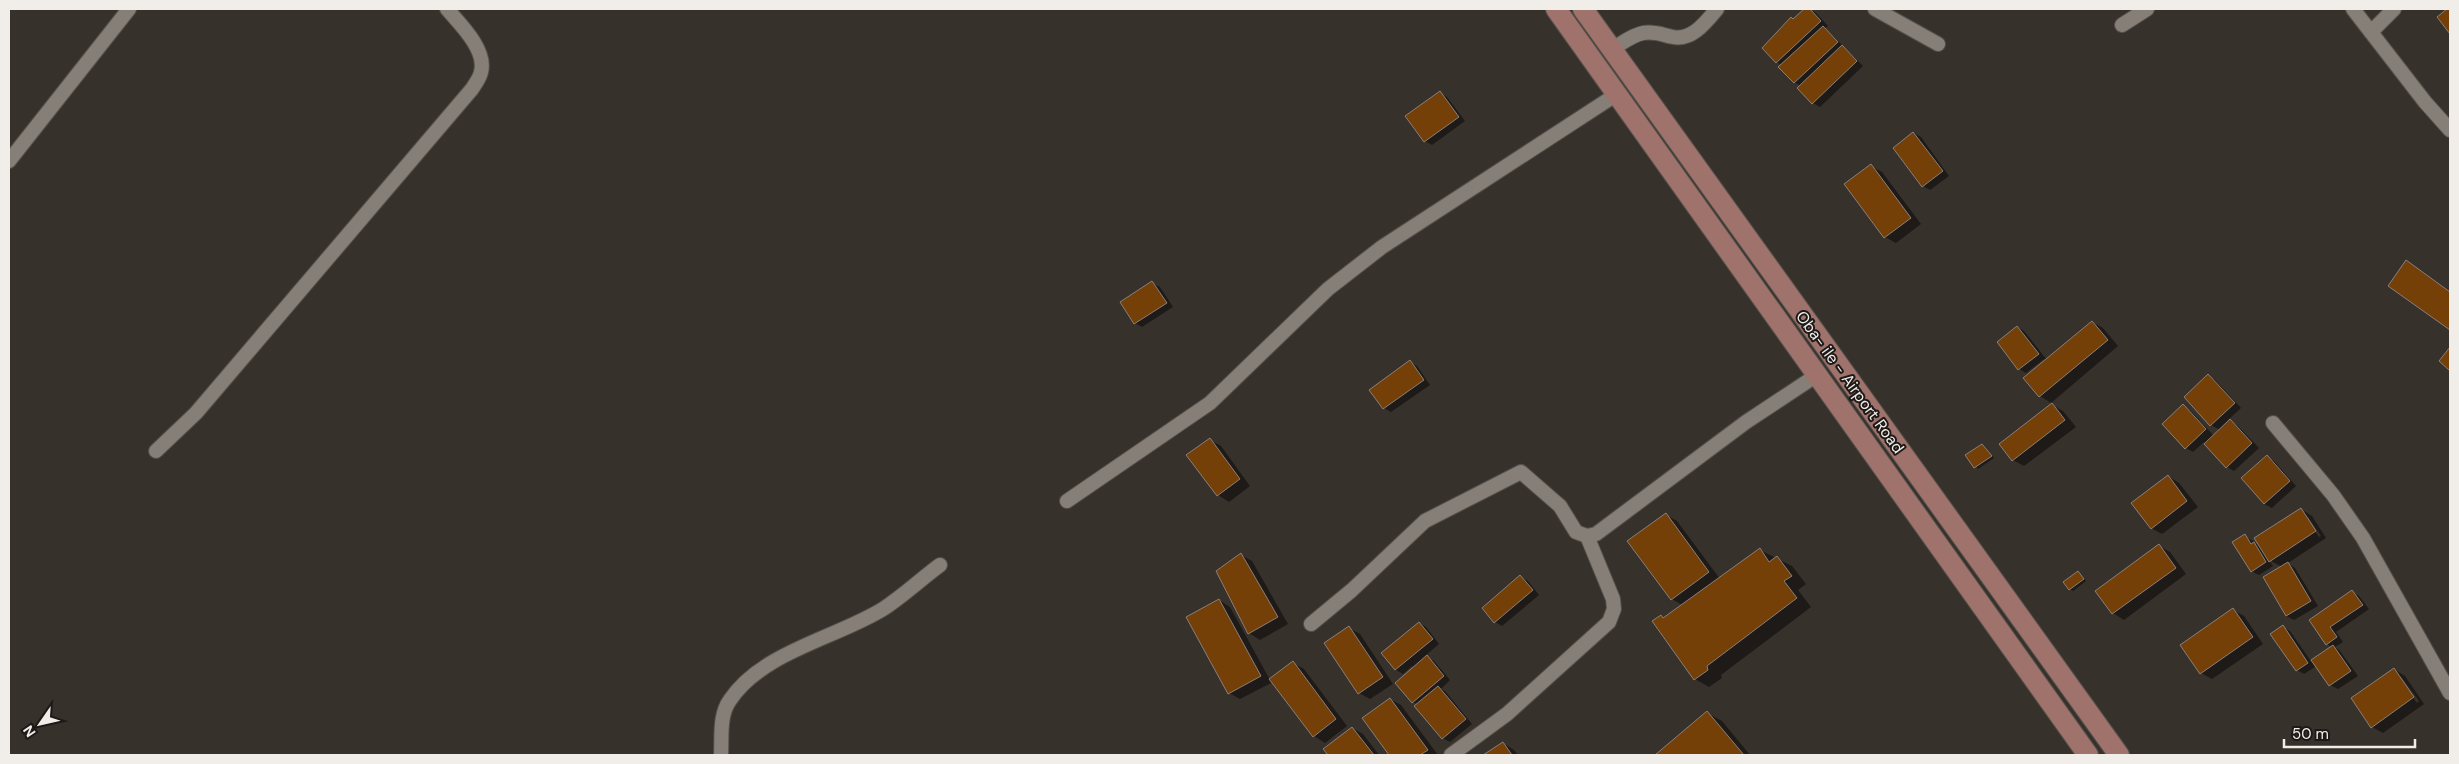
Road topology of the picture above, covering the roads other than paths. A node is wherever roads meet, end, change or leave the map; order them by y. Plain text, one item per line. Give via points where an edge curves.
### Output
1 (129, 9) edge
2 (447, 9) edge
3 (1556, 9) edge
4 (1583, 9) edge
5 (1717, 9) edge
6 (1875, 9) edge
7 (2147, 9) edge
8 (2353, 9) edge
9 (2394, 9) edge
10 (2122, 25) dead end
11 (2371, 32) junction
12 (1938, 44) dead end
13 (1612, 49) junction
14 (1618, 94) junction
15 (2450, 130) edge
16 (9, 162) edge
17 (1816, 375) junction
18 (2274, 423) dead end
19 (156, 451) dead end
20 (1067, 501) dead end
21 (1587, 536) junction
22 (940, 565) dead end
23 (1995, 584) junction
24 (1976, 600) junction
25 (1311, 624) dead end
26 (2450, 694) edge
27 (721, 755) edge
28 (1451, 755) edge
29 (2088, 755) edge
30 (2119, 755) edge

1 - 16 street
2 - 19 street via 482,59 481,72 472,90 196,413
3 - 14 main road, Oba- ile - Airport Road
4 - 13 main road, Oba- ile - Airport Road
5 - 13 street via 1694,33 1684,37 1675,38 1659,32 1643,33
6 - 12 street
7 - 10 street
8 - 11 street
9 - 11 street
11 - 15 street
13 - 23 main road, Oba- ile - Airport Road
14 - 17 main road, Oba- ile - Airport Road
14 - 20 street via 1382,247 1328,289 1210,403
17 - 21 street via 1746,422 1596,534
17 - 24 main road, Oba- ile - Airport Road
18 - 26 street via 2333,495 2363,538
21 - 25 street via 1576,532 1560,506 1521,472 1425,521
21 - 28 street via 1614,599 1609,622 1507,714
22 - 27 street via 882,609 774,662 750,678 728,701 722,718
23 - 24 main road
23 - 30 main road, Oba- ile - Airport Road
24 - 29 main road, Oba- ile - Airport Road

